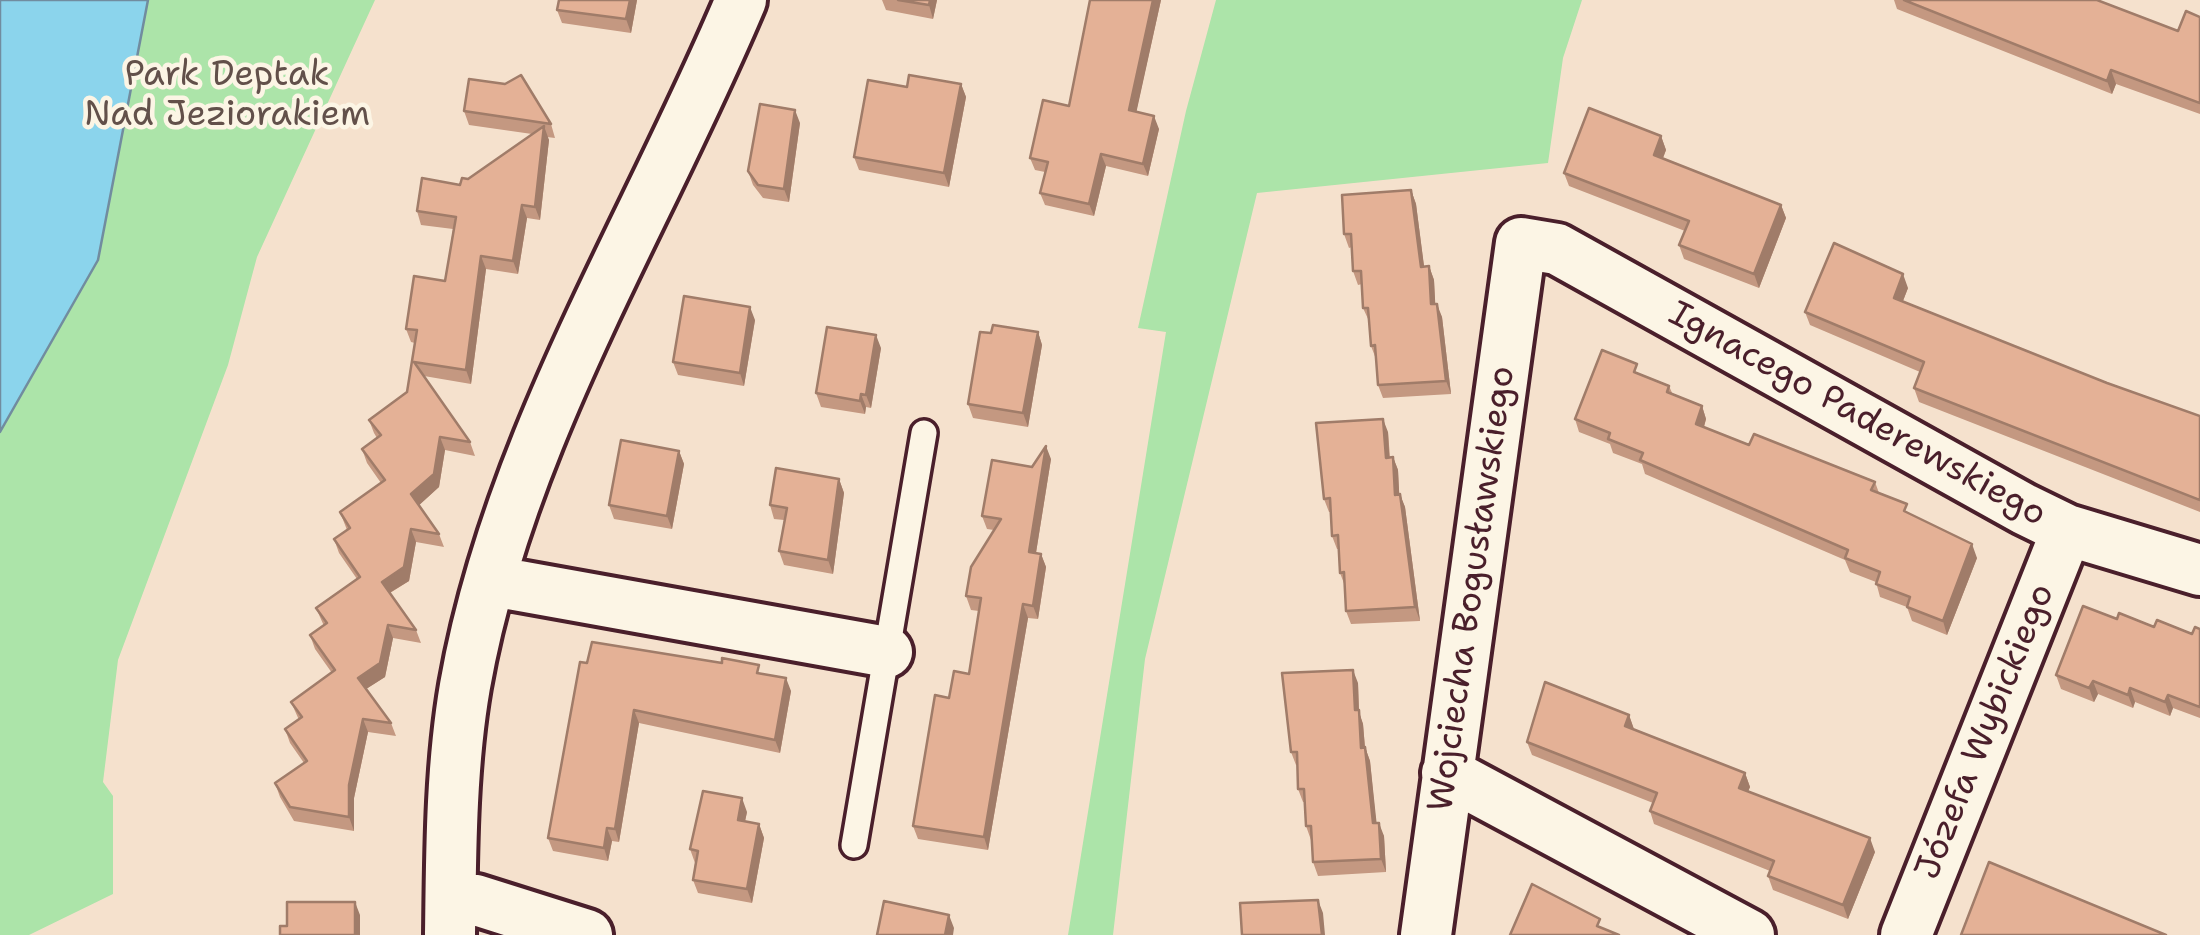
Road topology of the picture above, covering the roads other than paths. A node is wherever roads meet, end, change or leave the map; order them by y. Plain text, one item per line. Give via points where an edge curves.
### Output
1 (741, 0) edge
2 (1521, 243) joint
3 (924, 433) dead end
4 (2067, 530) junction
5 (2200, 570) edge
6 (492, 581) junction
7 (887, 652) junction
8 (1447, 773) junction
9 (854, 846) dead end
10 (450, 916) edge
11 (569, 932) edge
12 (1426, 935) edge
13 (1750, 935) edge
14 (1906, 935) edge

1 - 6 street via 549,414
2 - 4 street, Ignacego Paderewskiego via 1557,249
2 - 8 street, Wojciecha Bogusławskiego
3 - 7 lane
4 - 5 street, Ignacego Paderewskiego
4 - 14 street, Józefa Wybickiego
6 - 7 street
6 - 10 street via 465,686
7 - 9 lane
8 - 12 street, Wojciecha Bogusławskiego
8 - 13 street
10 - 11 street via 476,900

